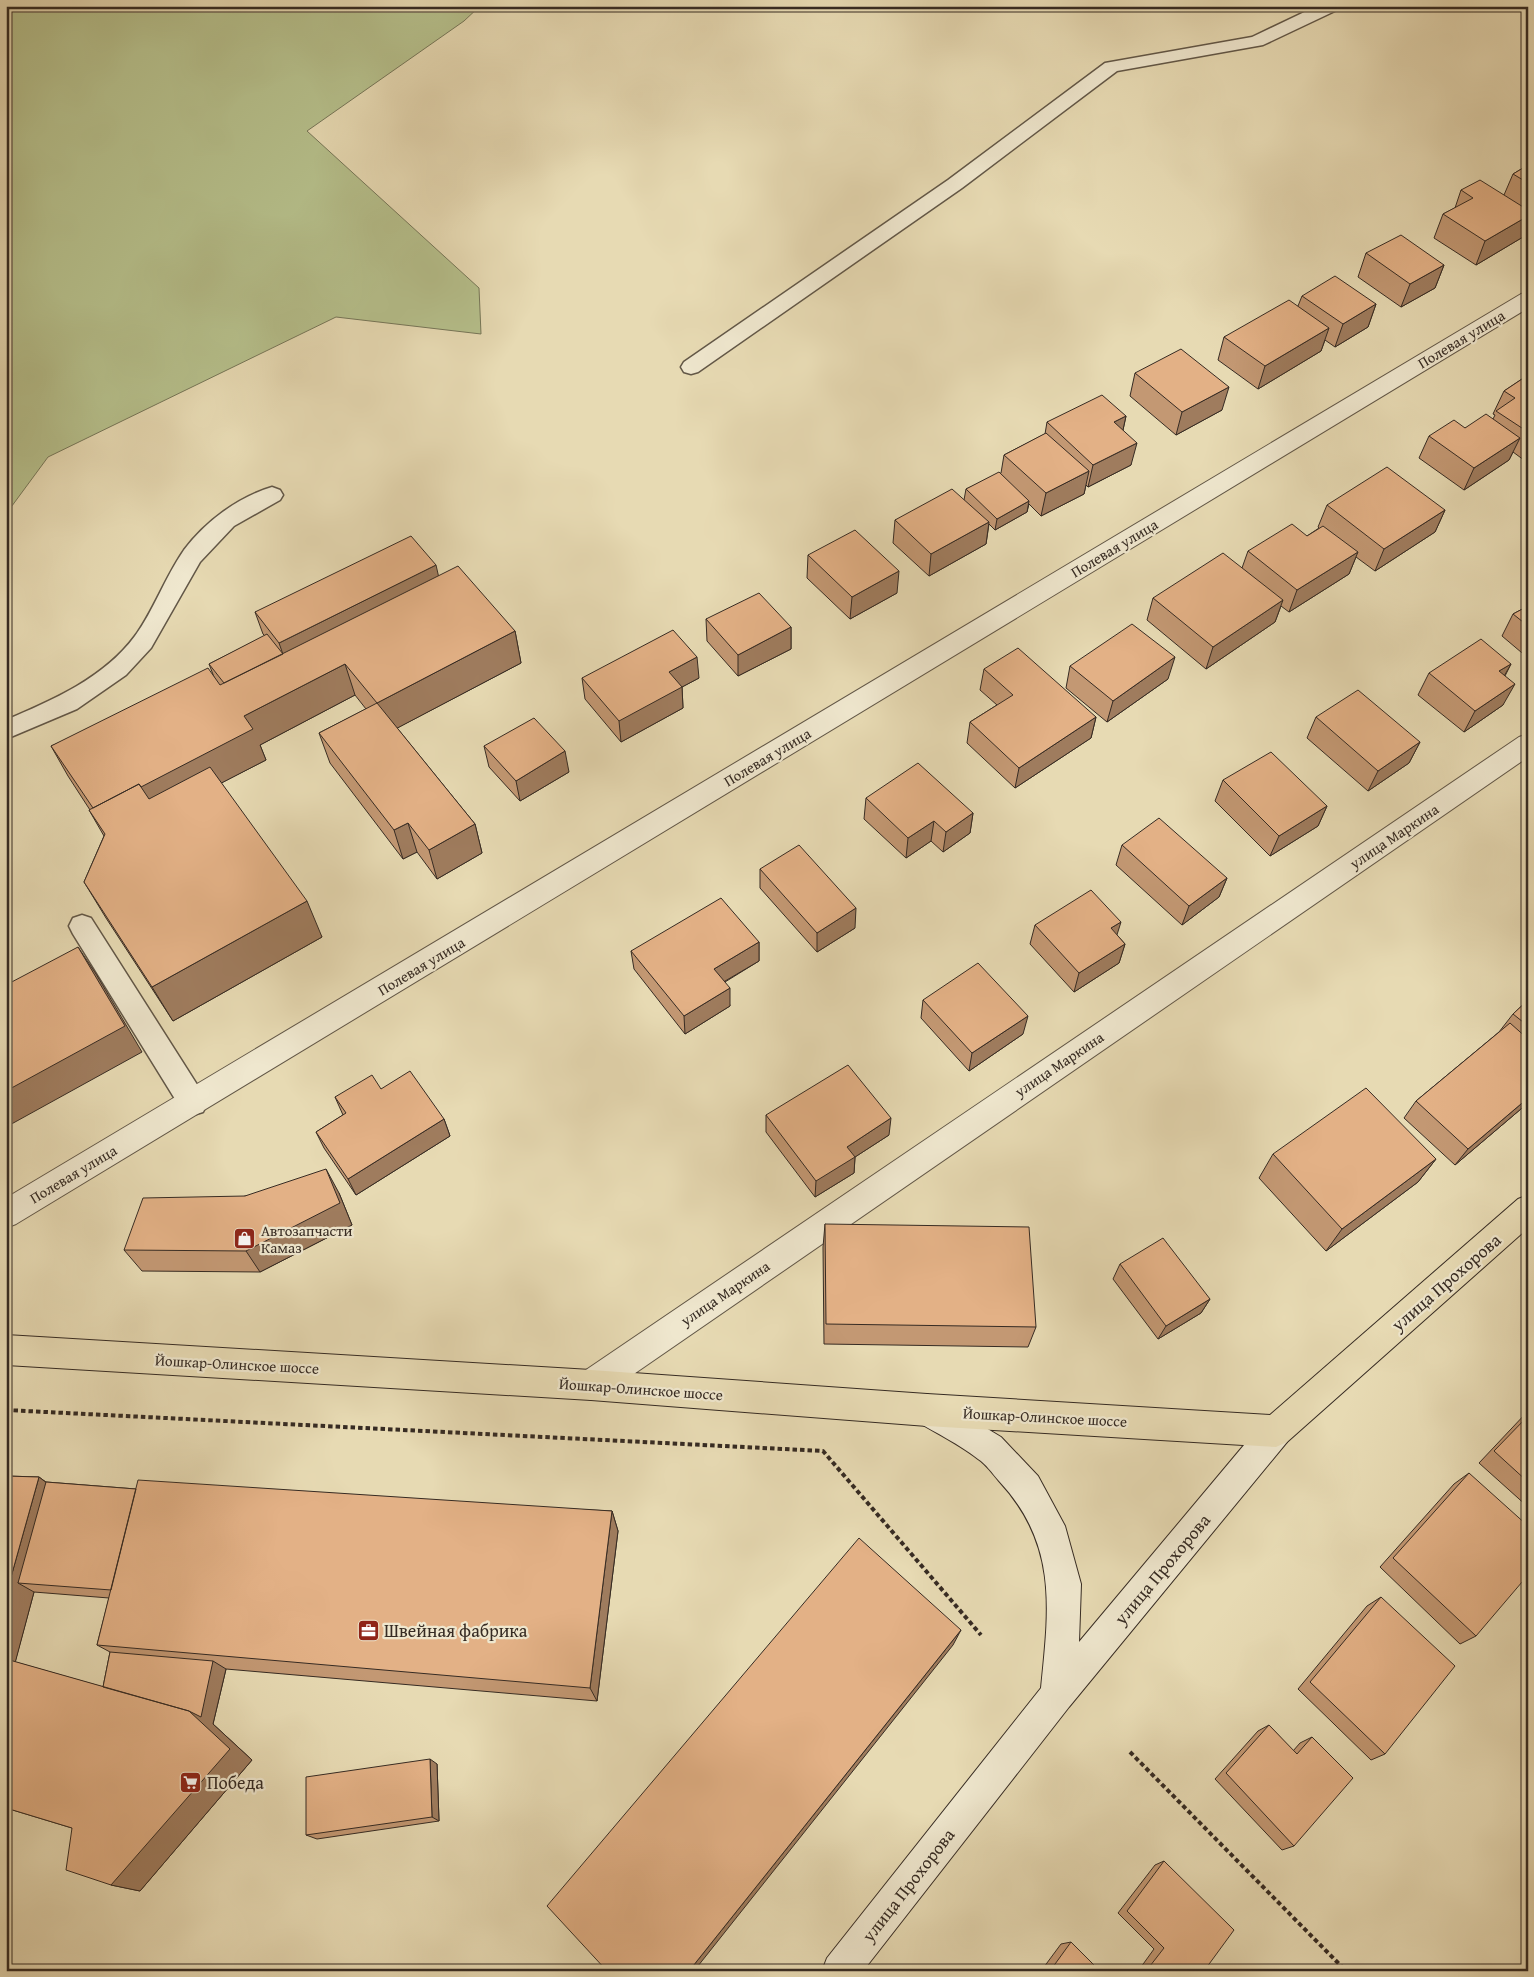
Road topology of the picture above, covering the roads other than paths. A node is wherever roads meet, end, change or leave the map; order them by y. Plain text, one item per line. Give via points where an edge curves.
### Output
1 (1331, 6) edge
2 (1528, 299) edge
3 (691, 367) dead end
4 (272, 495) dead end
5 (6, 730) edge
6 (1528, 744) edge
7 (82, 926) dead end
8 (193, 1103) junction
9 (1528, 1209) edge
10 (6, 1214) edge
11 (6, 1350) edge
12 (591, 1385) junction
13 (927, 1410) junction
14 (1276, 1431) junction
15 (1057, 1695) junction
16 (840, 1971) edge

1 - 3 lane via 1257,40 1111,67 955,184
2 - 8 street, Полевая улица
4 - 5 lane via 226,520 192,556 143,642 118,669 69,703
6 - 12 street, улица Маркина
7 - 8 lane
8 - 10 street, Полевая улица
9 - 14 main road, улица Прохорова
11 - 12 main road, Йошкар-Олинское шоссе
12 - 13 main road, Йошкар-Олинское шоссе
13 - 14 main road, Йошкар-Олинское шоссе
13 - 15 street via 990,1448 1027,1486 1050,1526 1064,1584
14 - 15 street, улица Прохорова
15 - 16 street, улица Прохорова

